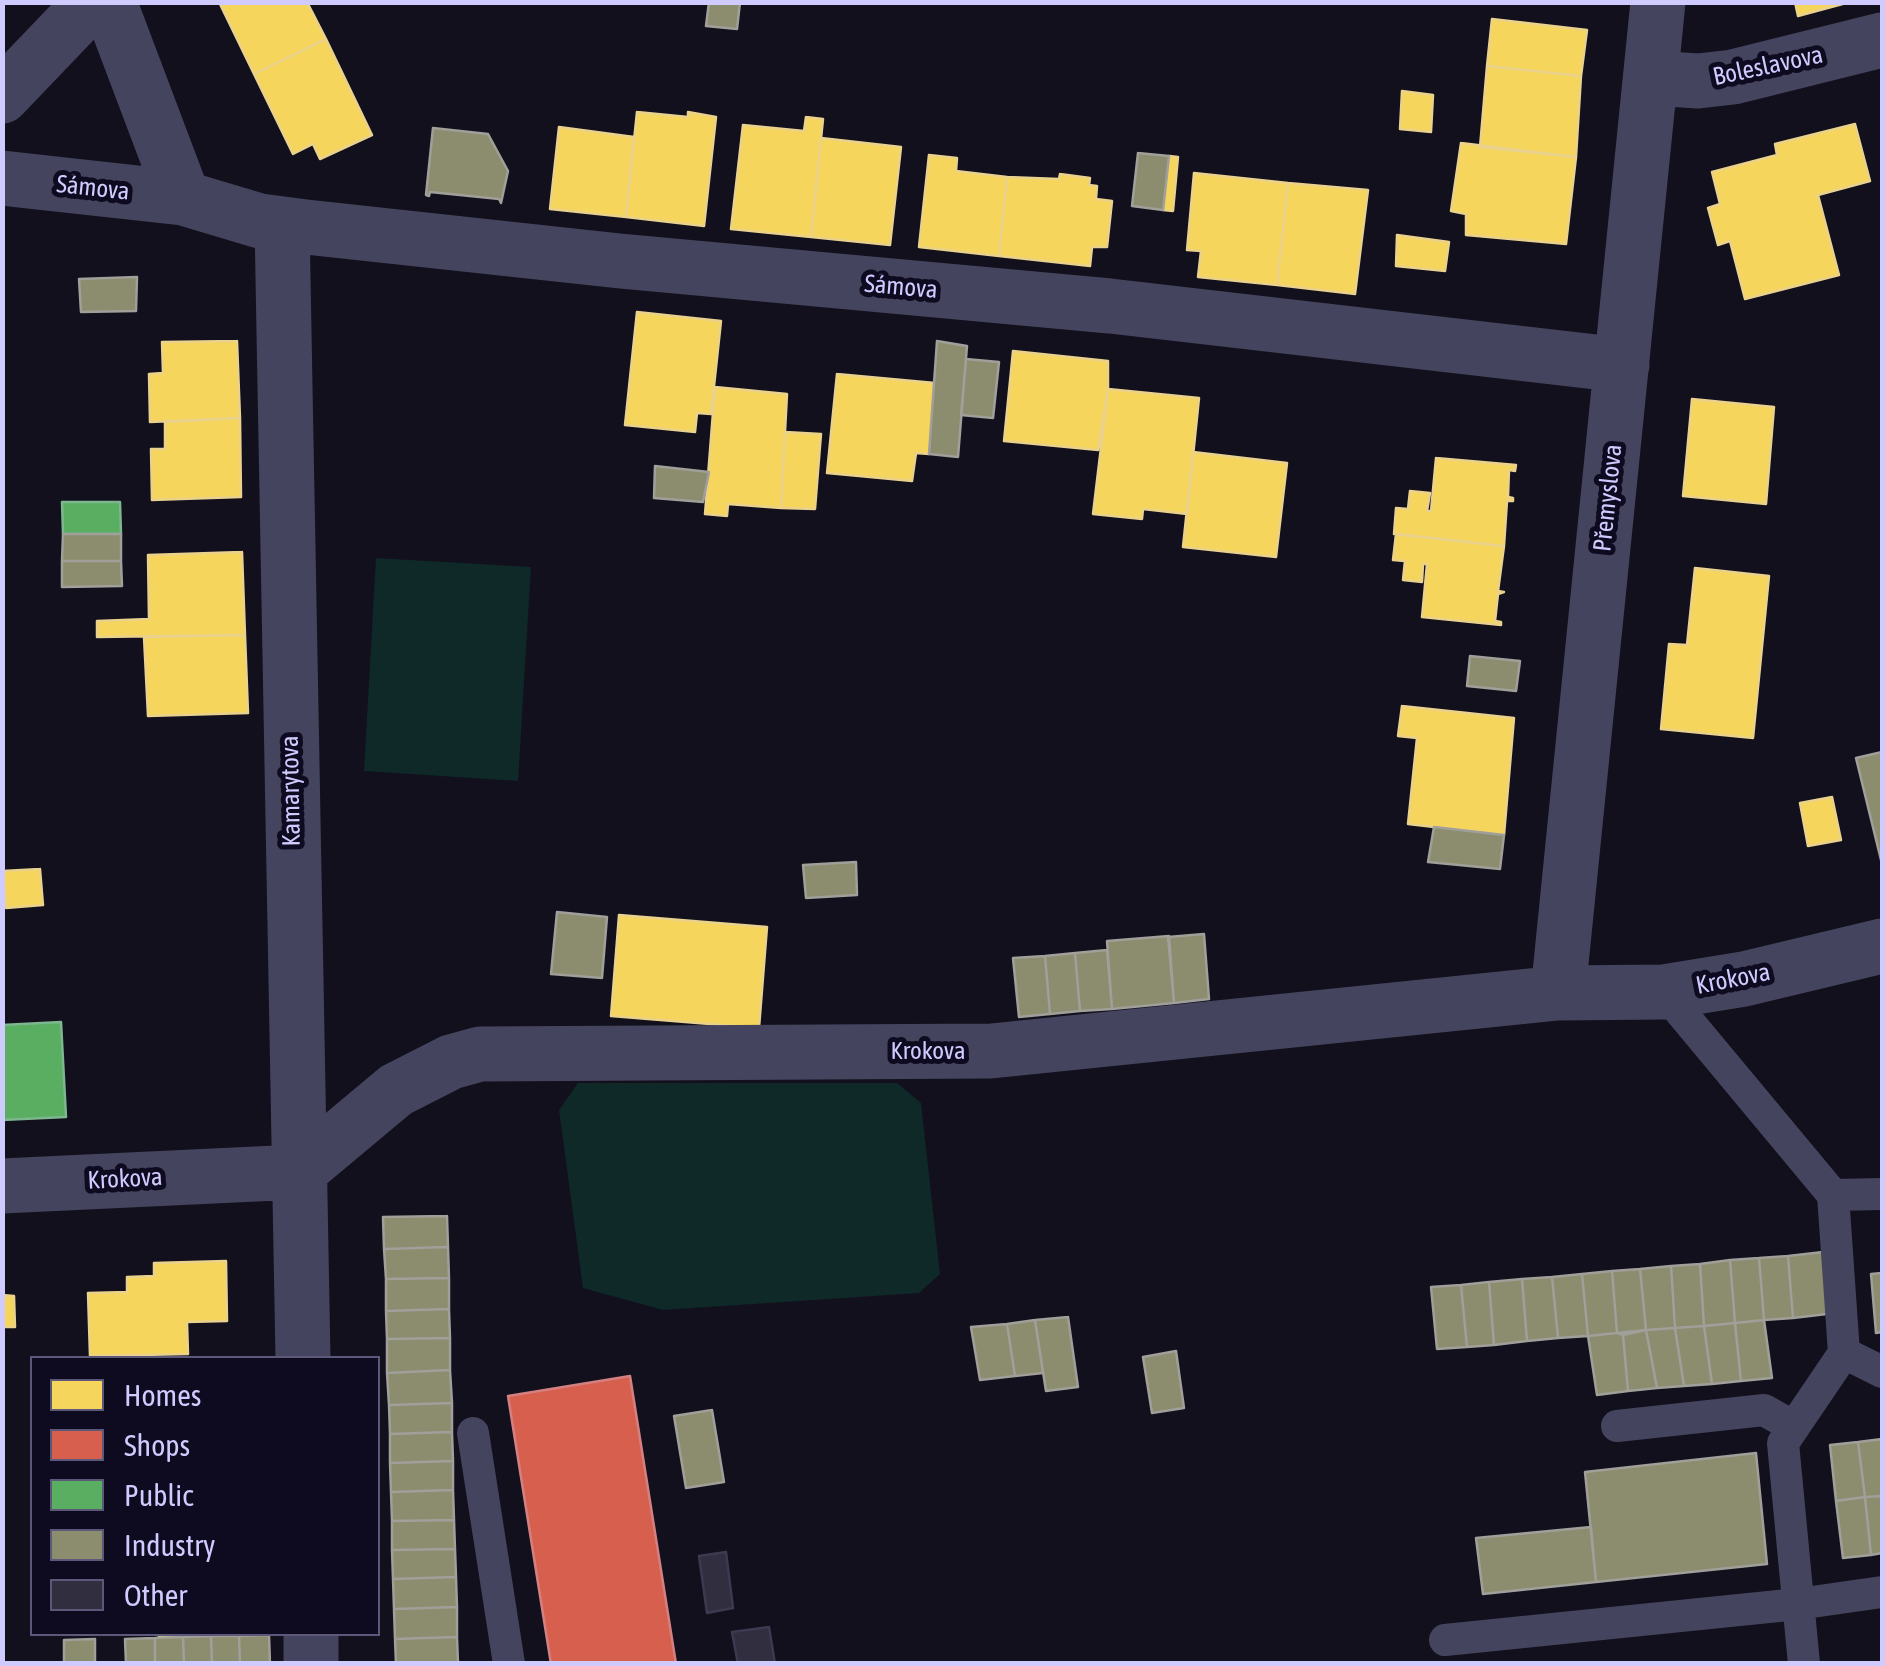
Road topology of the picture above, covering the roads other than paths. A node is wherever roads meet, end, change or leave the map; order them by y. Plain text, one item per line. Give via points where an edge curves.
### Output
1 (92, 2) edge
2 (108, 2) edge
3 (1658, 2) edge
4 (1882, 40) edge
5 (1652, 78) junction
6 (2, 96) edge
7 (2, 178) edge
8 (183, 198) junction
9 (282, 224) junction
10 (1622, 365) junction
11 (1882, 946) edge
12 (1664, 992) junction
13 (1558, 993) junction
14 (298, 1172) junction
15 (2, 1186) edge
16 (1882, 1194) edge
17 (1833, 1195) junction
18 (1844, 1353) junction
19 (303, 1356) edge
20 (1882, 1372) edge
21 (1618, 1426) dead end
22 (1794, 1428) junction
23 (473, 1433) dead end
24 (1882, 1592) edge
25 (1798, 1604) junction
26 (311, 1636) edge
27 (1444, 1640) dead end
28 (312, 1664) edge
29 (509, 1664) edge
30 (1804, 1664) edge

1 - 6 street
2 - 8 street
3 - 5 street, Přemyslova
4 - 5 street, Boleslavova via 1733,77
5 - 10 street, Přemyslova
7 - 8 street, Sámova
8 - 9 street, Sámova
9 - 10 street, Sámova via 1110,306
9 - 14 street, Kamarytova
10 - 13 street, Přemyslova
11 - 12 street, Krokova
12 - 13 street, Krokova
12 - 17 lane
13 - 14 street, Krokova via 990,1051 480,1054 396,1090
14 - 15 street, Krokova
14 - 19 street, Kamarytova
16 - 17 lane
17 - 18 lane
18 - 20 lane
18 - 22 lane
21 - 22 lane via 1764,1410
22 - 25 lane via 1784,1443
23 - 29 lane
24 - 25 lane
25 - 27 lane
25 - 30 lane
26 - 28 street

